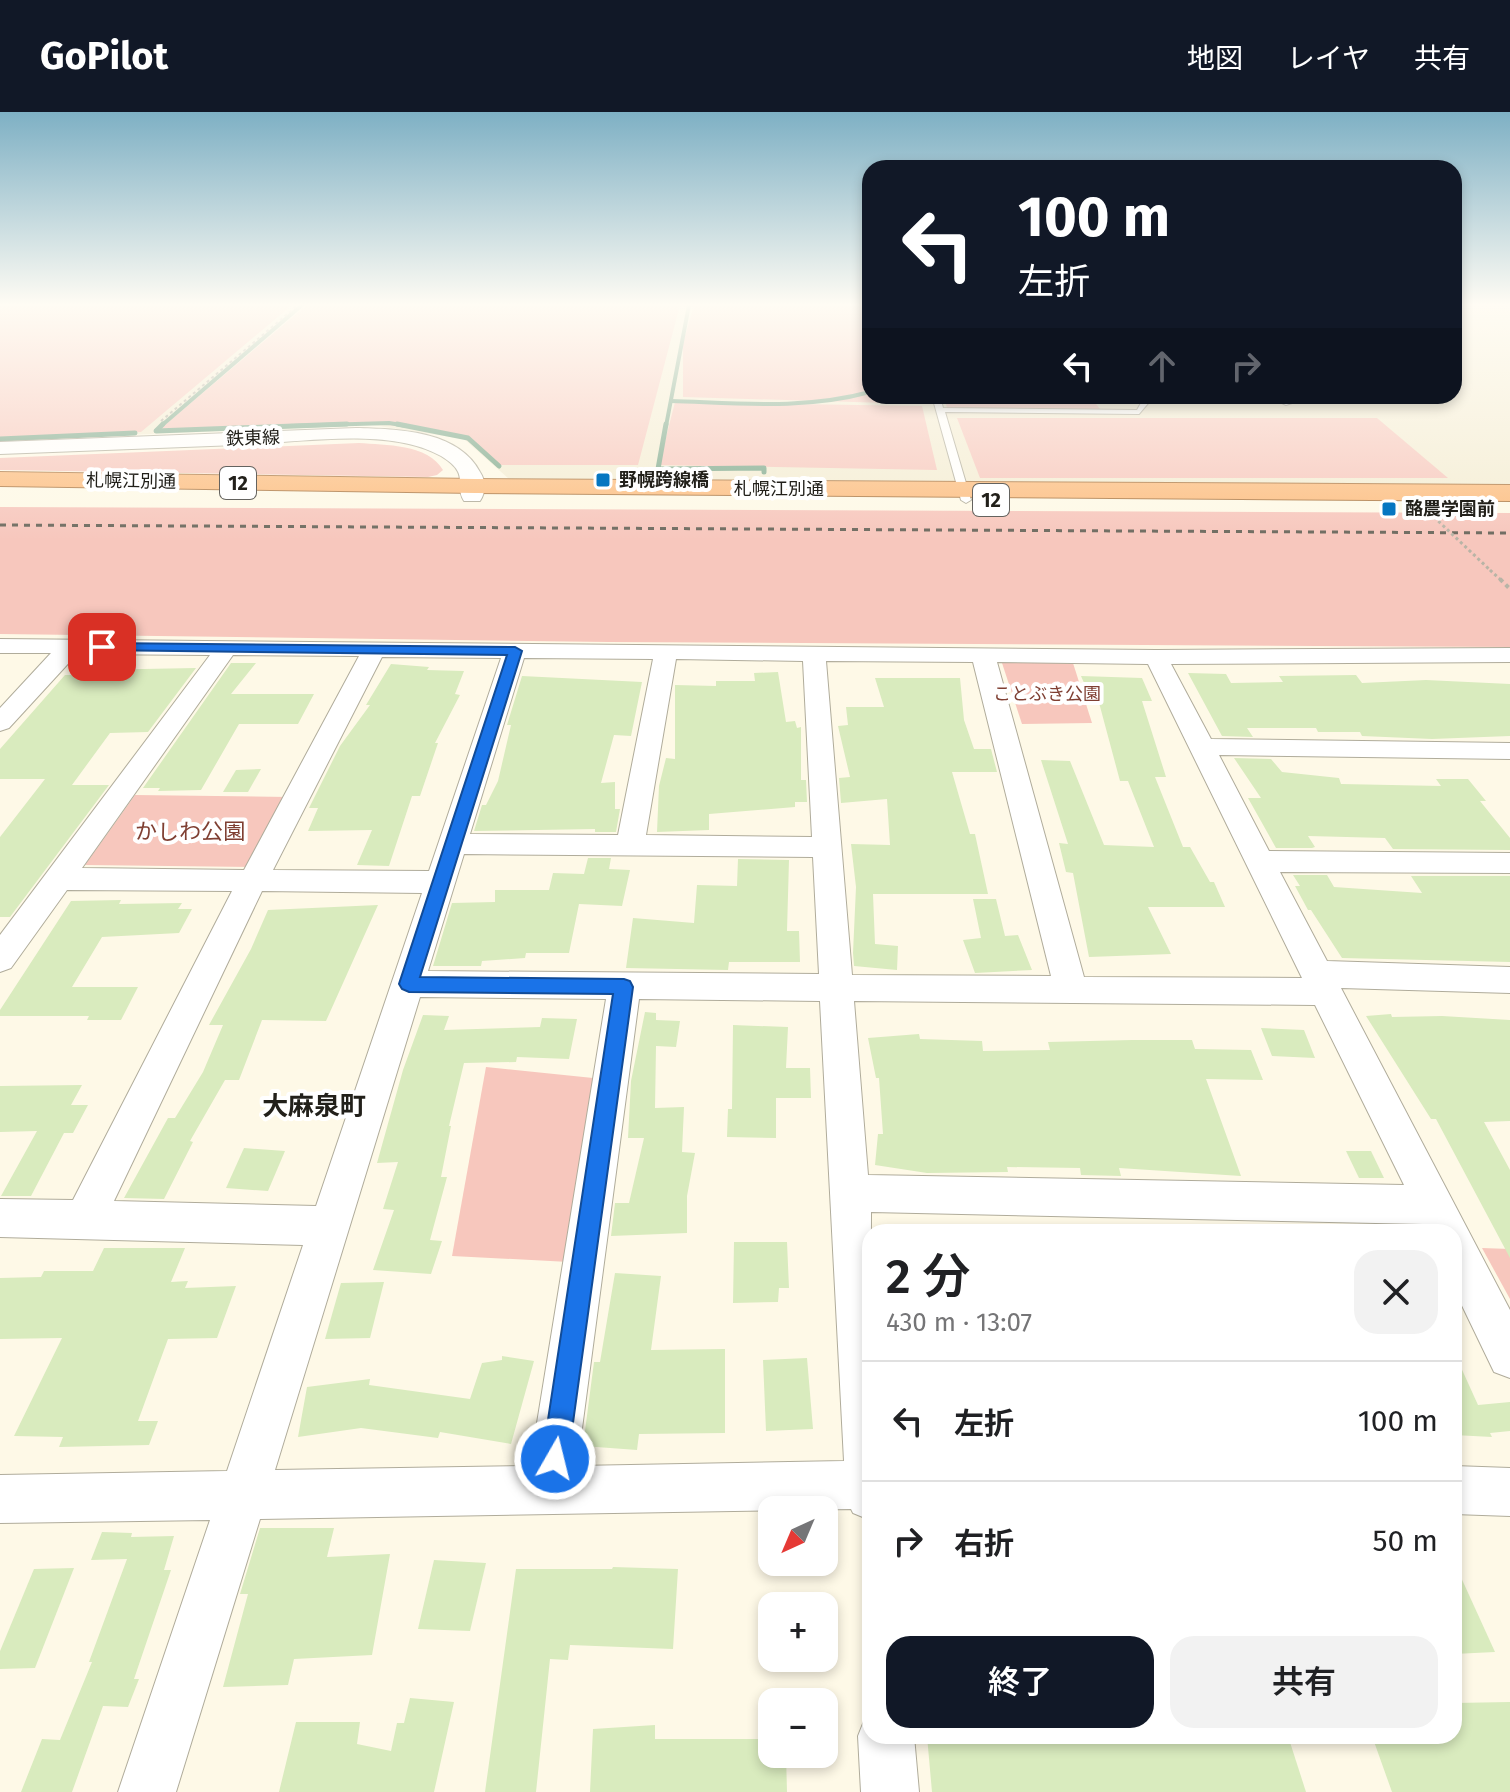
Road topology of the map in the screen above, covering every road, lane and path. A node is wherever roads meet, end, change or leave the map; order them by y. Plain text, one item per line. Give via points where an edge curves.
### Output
1 (205, 383) edge
2 (938, 404) edge
3 (1144, 404) edge
4 (940, 410) junction
5 (152, 428) dead end
6 (0, 448) edge
7 (0, 479) edge
8 (0, 489) edge
9 (474, 491) junction
10 (1510, 493) edge
11 (964, 495) junction
12 (1510, 503) edge
13 (1434, 517) dead end
14 (1510, 589) edge
15 (0, 646) edge
16 (70, 647) junction
17 (227, 648) junction
18 (374, 650) junction
19 (515, 651) junction
20 (666, 652) junction
21 (814, 654) junction
22 (983, 655) junction
23 (1510, 655) edge
24 (1156, 657) junction
25 (0, 723) edge
26 (1202, 747) junction
27 (1510, 751) edge
28 (453, 844) junction
29 (630, 845) junction
30 (827, 847) junction
31 (1260, 861) junction
32 (1510, 863) edge
33 (58, 879) junction
34 (253, 880) junction
35 (441, 882) junction
36 (0, 959) edge
37 (1509, 982) edge
38 (1321, 983) junction
39 (409, 984) junction
40 (624, 987) junction
41 (836, 989) junction
42 (1071, 991) junction
43 (850, 1193) junction
44 (0, 1218) edge
45 (1441, 1218) edge
46 (84, 1220) junction
47 (332, 1226) junction
48 (1462, 1261) edge
49 (1510, 1356) edge
50 (862, 1374) edge
51 (862, 1479) edge
52 (550, 1490) junction
53 (1462, 1490) edge
54 (1510, 1492) edge
55 (245, 1495) junction
56 (0, 1499) edge
57 (887, 1744) edge
58 (147, 1792) edge
59 (890, 1792) edge

1 - 5 path
2 - 4 lane
3 - 4 lane via 1139,412
4 - 11 lane
6 - 9 street, 鉄東線 via 394,437 449,451 470,471
7 - 9 highway, 札幌江別通 / 12
8 - 9 highway, 札幌江別通 / 12
9 - 11 highway, 札幌江別通 / 12
10 - 11 highway, 札幌江別通 / 12
11 - 12 highway, 札幌江別通 / 12
13 - 14 path, bridge
15 - 16 street
16 - 17 street
16 - 25 street
17 - 18 street
17 - 33 street
18 - 19 street
18 - 34 street
19 - 20 street
19 - 28 street
20 - 21 street
20 - 29 street
21 - 22 street
21 - 30 street
22 - 24 street
22 - 42 street
23 - 24 street
24 - 26 street
26 - 27 street
26 - 31 street
28 - 29 street
28 - 35 street
29 - 30 street
30 - 41 street
31 - 32 street
31 - 38 street
33 - 34 street
33 - 36 street
34 - 35 street
34 - 46 street
35 - 39 street
37 - 38 street
38 - 42 street
38 - 45 street
39 - 40 street
39 - 47 street
40 - 41 street
40 - 52 street
41 - 42 street
41 - 43 street
43 - 45 street
43 - 50 street
44 - 46 street
46 - 47 street
47 - 55 street
48 - 49 street
51 - 52 street
52 - 55 street
53 - 54 street
55 - 56 street
55 - 58 street
57 - 59 street

